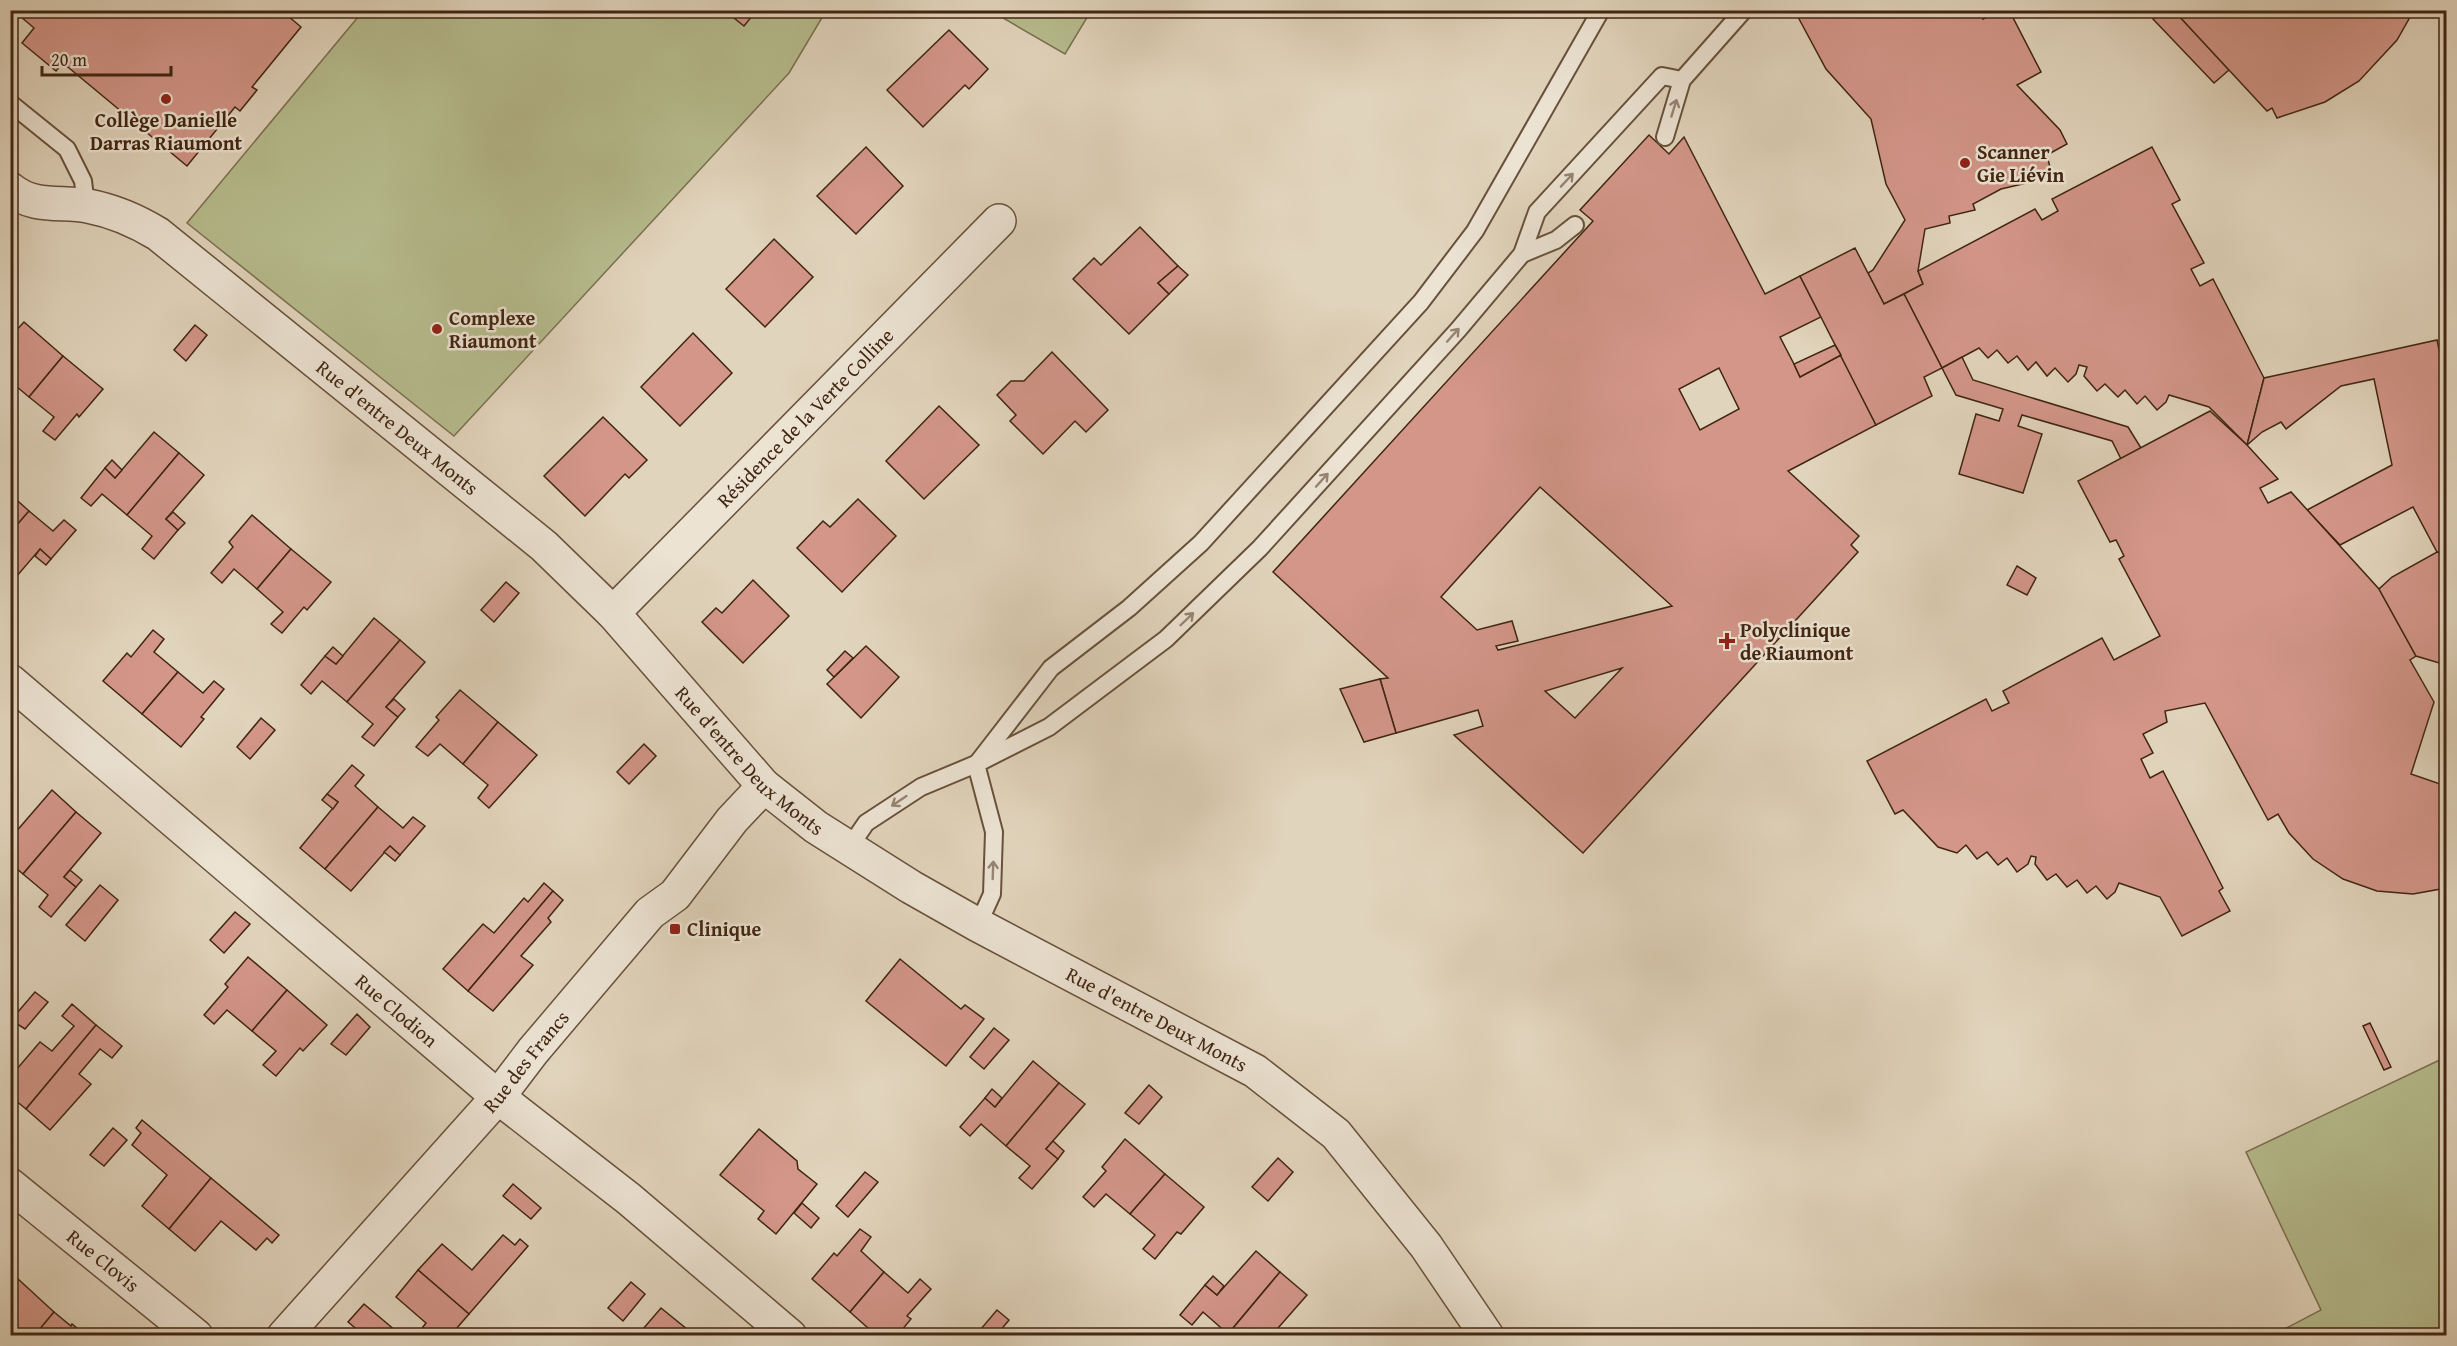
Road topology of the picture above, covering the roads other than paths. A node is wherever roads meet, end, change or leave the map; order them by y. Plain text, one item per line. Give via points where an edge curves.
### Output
1 (1601, 10) edge
2 (1744, 10) edge
3 (1682, 80) junction
4 (10, 103) edge
5 (1665, 137) dead end
6 (10, 189) edge
7 (86, 205) junction
8 (999, 221) dead end
9 (1575, 225) dead end
10 (1522, 254) junction
11 (613, 614) junction
12 (10, 681) edge
13 (976, 764) junction
14 (764, 786) junction
15 (849, 848) junction
16 (978, 925) junction
17 (498, 1097) junction
18 (10, 1185) edge
19 (196, 1335) edge
20 (284, 1335) edge
21 (790, 1335) edge
22 (1487, 1335) edge

1 - 13 lane via 1475,231 1421,302 1201,543 1129,608 1051,668
2 - 3 lane
5 -> 3 lane
10 -> 3 lane via 1538,212 1662,76
4 - 7 lane via 67,149 83,181
6 - 7 street, Rue d'entre Deux Monts via 18,196 54,205
7 - 11 street, Rue d'entre Deux Monts via 133,219 158,234 544,546
8 - 11 street, Résidence de la Verte Colline
9 - 10 lane via 1556,240
13 -> 10 lane via 1049,727 1166,639 1260,548
11 - 14 street, Rue d'entre Deux Monts
12 - 17 street, Rue Clodion
13 -> 15 lane via 921,787 866,823
16 -> 13 lane via 992,894 994,832
14 - 15 street, Rue d'entre Deux Monts
14 - 17 street, Rue des Francs via 732,820 675,895 650,913
15 - 16 street, Rue d'entre Deux Monts
16 - 22 street, Rue d'entre Deux Monts via 1255,1071 1336,1134 1426,1246
17 - 20 street, Rue des Francs
17 - 21 street, Rue Clodion via 620,1192
18 - 19 street, Rue Clovis

